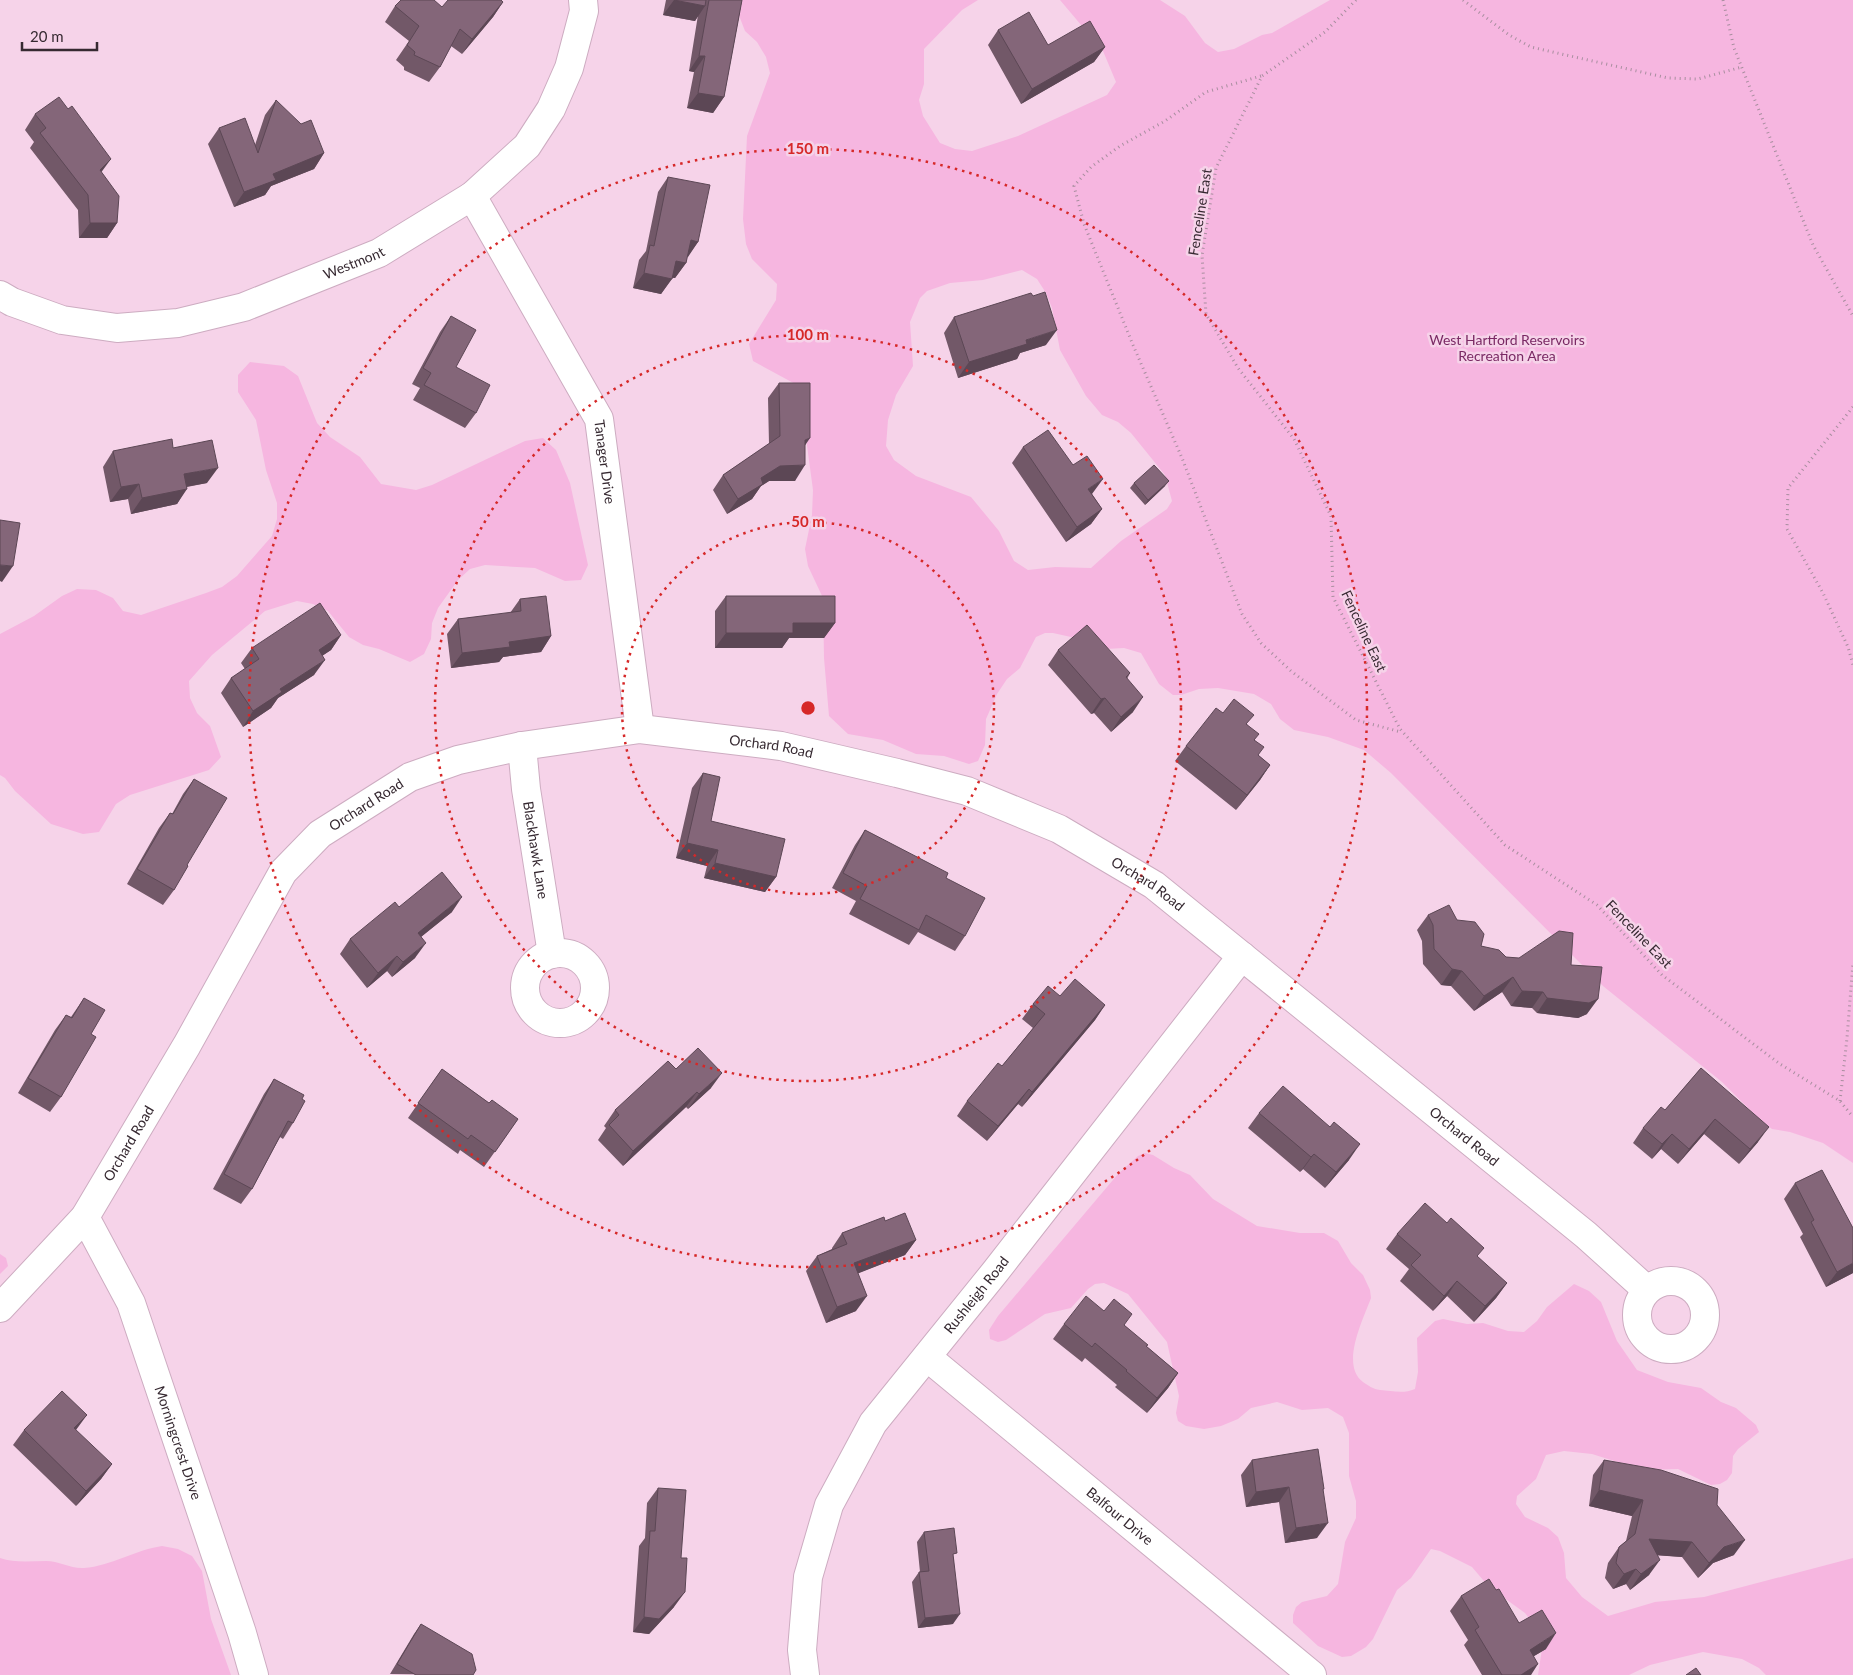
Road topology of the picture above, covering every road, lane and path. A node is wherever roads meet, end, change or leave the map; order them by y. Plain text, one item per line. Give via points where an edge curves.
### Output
1 (583, 0) edge
2 (1356, 0) edge
3 (1463, 0) edge
4 (1723, 0) edge
5 (1742, 67) junction
6 (1262, 76) junction
7 (472, 196) junction
8 (0, 295) edge
9 (1853, 316) edge
10 (1853, 408) edge
11 (1853, 665) edge
12 (640, 729) junction
13 (1402, 732) junction
14 (522, 746) junction
15 (552, 954) dead end
16 (1242, 956) junction
17 (1853, 963) edge
18 (1840, 1101) junction
19 (1853, 1117) edge
20 (84, 1217) junction
21 (1647, 1290) dead end
22 (0, 1308) edge
23 (927, 1357) junction
24 (254, 1675) edge
25 (805, 1675) edge
26 (1312, 1675) edge

1 - 7 street, Westmont via 584,11 570,68 551,109 527,146
2 - 6 path, Fenceline East via 1324,32
3 - 5 path via 1509,35 1531,47 1668,78 1698,79
4 - 5 path via 1734,48
5 - 9 path via 1813,245
6 - 13 path, Fenceline East via 1216,168 1202,255 1206,314 1238,368 1294,439 1331,516 1333,597
6 - 13 path via 1206,92 1165,121 1120,146 1091,167 1074,186 1084,224 1182,458 1242,614 1261,642 1291,672 1356,720
7 - 8 street, Westmont via 379,253 244,308 178,323 117,328 62,320
7 - 12 street, Tanager Drive via 599,420
10 - 11 path via 1788,488 1787,529 1823,593
12 - 14 street, Orchard Road
12 - 16 street, Orchard Road via 781,746 967,791 1059,829 1154,885
13 - 18 path, Fenceline East via 1505,845 1597,905 1662,975 1780,1064
14 - 15 street, Blackhawk Lane
14 - 20 street, Orchard Road via 458,760 410,777 320,834 283,872 187,1045
16 - 21 street, Orchard Road via 1586,1235
16 - 23 street, Rushleigh Road
17 - 18 path
18 - 19 path, Fenceline East
20 - 22 street, Orchard Road
20 - 24 street, Morningcrest Drive via 131,1303
23 - 25 street, Rushleigh Road via 873,1423 829,1504 808,1577 802,1650
23 - 26 street, Balfour Drive

